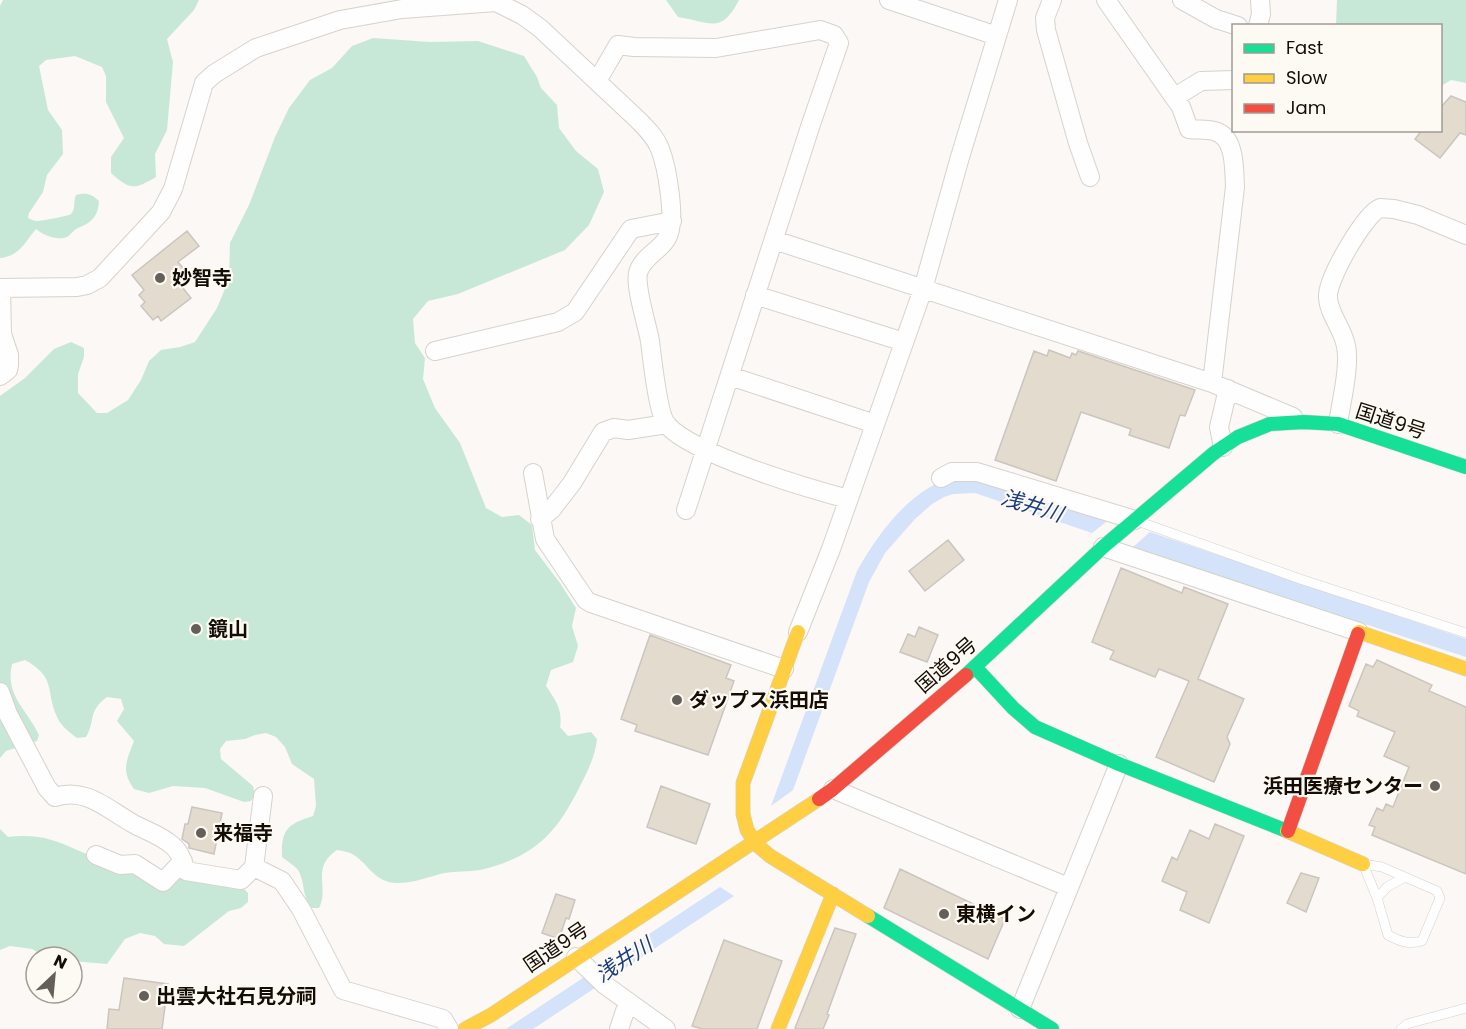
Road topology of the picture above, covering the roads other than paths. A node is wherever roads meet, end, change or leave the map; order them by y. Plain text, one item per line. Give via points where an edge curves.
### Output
1 (889, 0) edge
2 (1008, 0) edge
3 (1052, 0) edge
4 (1106, 0) edge
5 (1182, 0) edge
6 (1260, 0) edge
7 (1232, 24) edge
8 (1258, 24) edge
9 (998, 36) junction
10 (1232, 80) edge
11 (597, 81) junction
12 (1174, 97) junction
13 (1090, 177) dead end
14 (672, 221) junction
15 (1466, 236) edge
16 (774, 240) junction
17 (1, 288) edge
18 (922, 289) junction
19 (755, 295) junction
20 (904, 342) junction
21 (435, 351) dead end
22 (0, 376) edge
23 (730, 376) junction
24 (1220, 386) junction
25 (1303, 422) junction
26 (666, 424) junction
27 (875, 424) junction
28 (1338, 424) junction
29 (1223, 447) junction
30 (706, 450) junction
31 (1466, 467) edge
32 (533, 472) dead end
33 (941, 478) dead end
34 (848, 499) junction
35 (686, 510) dead end
36 (540, 519) junction
37 (1132, 523) junction
38 (1108, 544) junction
39 (798, 632) joint
40 (1359, 632) junction
41 (1466, 633) edge
42 (975, 667) junction
43 (784, 669) junction
44 (1466, 669) edge
45 (0, 692) edge
46 (1119, 764) junction
47 (833, 789) junction
48 (263, 796) dead end
49 (1288, 831) junction
50 (754, 842) junction
51 (96, 855) dead end
52 (183, 861) junction
53 (1363, 864) junction
54 (254, 867) junction
55 (1405, 877) junction
56 (1068, 887) junction
57 (833, 894) junction
58 (1377, 898) junction
59 (576, 957) junction
60 (628, 1002) junction
61 (1466, 1008) edge
62 (1020, 1009) junction
63 (450, 1029) edge
64 (465, 1029) edge
65 (618, 1029) edge
66 (666, 1029) edge
67 (778, 1029) edge
68 (1052, 1029) edge
69 (1401, 1029) edge

1 - 9 street
2 - 9 street
3 - 13 street via 1045,18 1046,30
4 - 12 street
5 - 7 street
6 - 8 street
9 - 18 street
10 - 12 street via 1201,81
11 - 14 street via 649,132 660,149
11 - 16 street via 618,45 716,48 820,30 834,35 839,43
11 - 17 street via 540,28 496,2 370,14 279,39 256,48 204,83 173,189 161,212 100,278 77,287
12 - 24 street via 1189,129 1224,135 1233,158 1235,187
14 - 21 street via 631,230 574,312 558,322
14 - 26 street via 667,239 649,255 638,273
15 - 28 street via 1404,211 1380,208 1369,216 1329,285 1328,301 1343,334 1347,356
16 - 18 street
16 - 19 street
17 - 22 street via 2,334 9,365
18 - 20 street
18 - 24 street
19 - 20 street
19 - 23 street
20 - 27 street
23 - 27 street
23 - 30 street
24 - 25 street
24 - 29 street via 1219,427
25 - 28 main road, 国道9号
25 - 29 main road, 国道9号 via 1270,424
26 - 30 street
26 - 36 street via 603,432 572,483
27 - 34 street
28 - 31 main road, 国道9号
29 - 37 main road, 国道9号
30 - 34 street
30 - 35 street
32 - 36 street
33 - 37 street via 951,472 977,472
34 - 39 street
36 - 43 street via 550,549 591,603
37 - 38 main road, 国道9号
37 - 41 lane
38 - 40 street
38 - 42 main road, 国道9号
39 - 43 main road
40 - 44 main road
40 - 49 main road
42 - 46 main road via 1035,727
42 - 47 main road, 国道9号
43 - 50 main road via 741,792 743,814
45 - 52 street via 47,788 56,797 67,793 103,804 161,837 175,847
46 - 49 main road
46 - 56 street
47 - 50 main road, 国道9号
47 - 56 street
48 - 54 street
49 - 53 main road
50 - 57 main road
50 - 59 main road, 国道9号
51 - 52 street via 120,865 135,864 163,882
52 - 54 street via 186,871 241,880
53 - 55 lane
53 - 58 lane
54 - 63 street via 282,881 343,990 443,1019
55 - 58 lane
55 - 58 lane via 1437,891 1440,898 1422,941 1414,944 1388,935
56 - 62 street
57 - 62 main road
57 - 67 main road
59 - 60 street
59 - 64 main road, 国道9号
60 - 65 street
60 - 66 street
61 - 69 lane
62 - 68 main road

